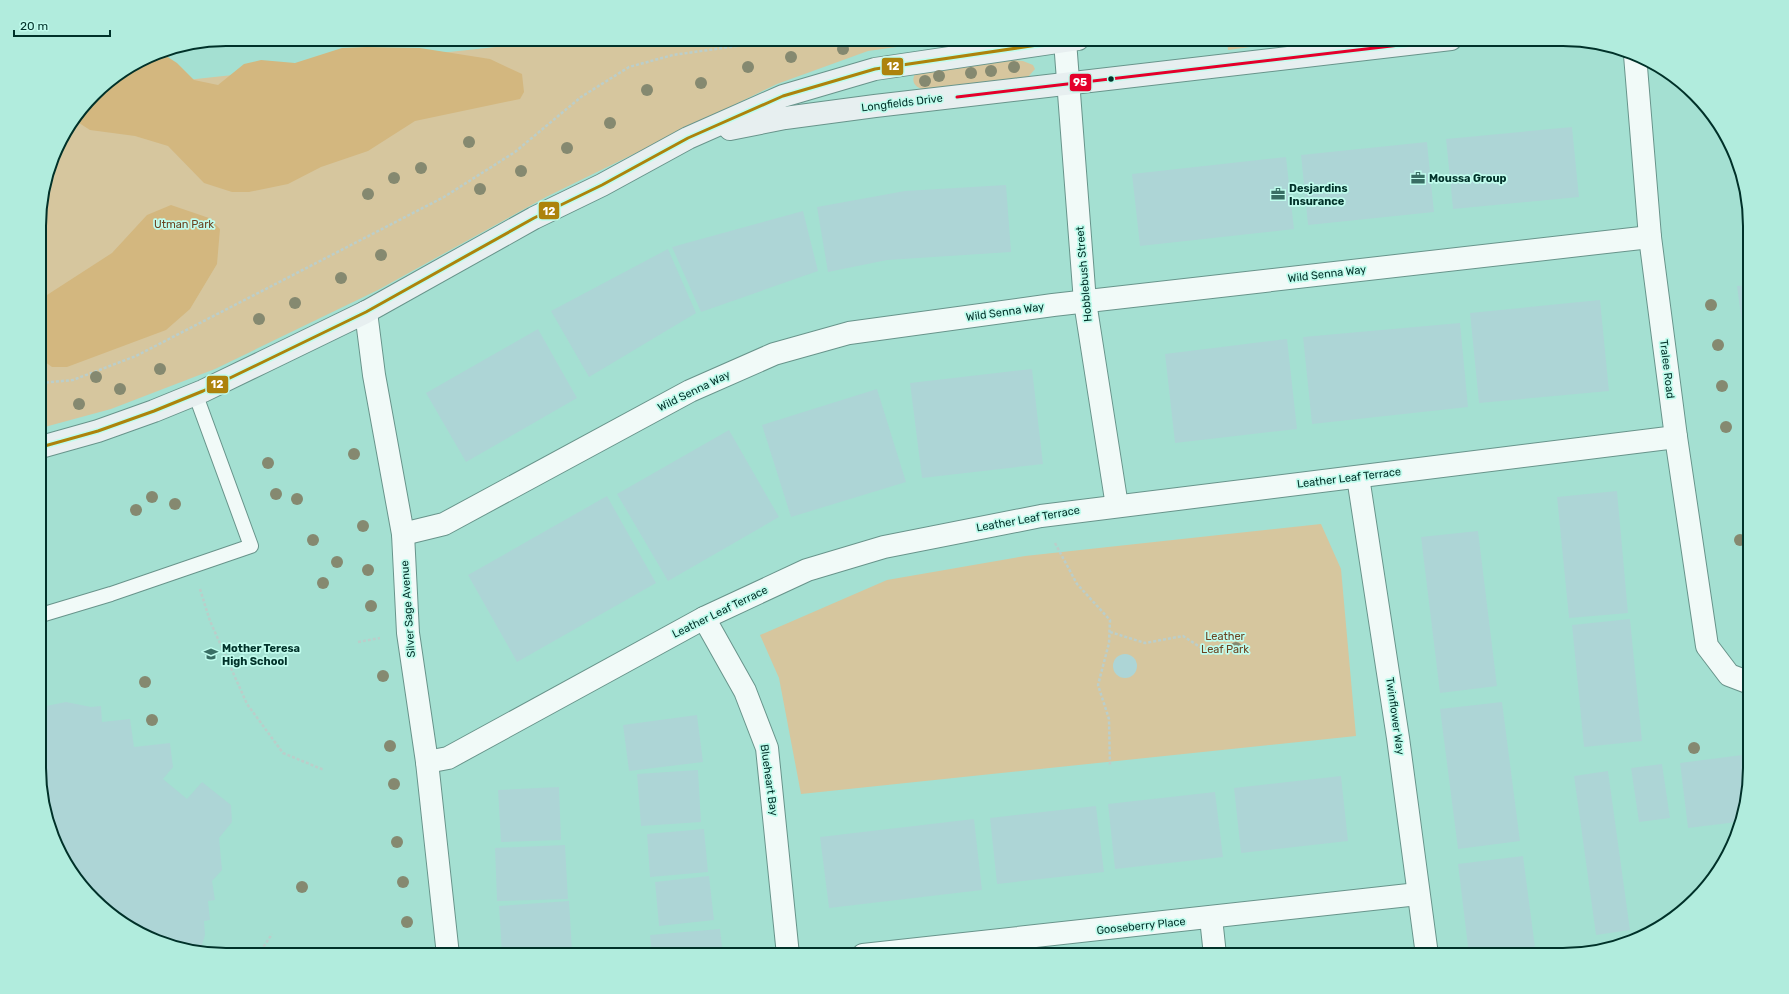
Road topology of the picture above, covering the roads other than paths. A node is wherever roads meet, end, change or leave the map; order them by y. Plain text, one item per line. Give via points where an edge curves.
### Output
1 (1031, 46) edge
2 (1071, 46) edge
3 (1392, 46) edge
4 (1636, 62) edge
5 (1069, 84) junction
6 (688, 138) junction
7 (1650, 237) junction
8 (1085, 302) junction
9 (366, 312) junction
10 (195, 393) junction
11 (1676, 437) junction
12 (46, 447) edge
13 (1358, 477) junction
14 (1117, 506) junction
15 (403, 534) junction
16 (46, 614) edge
17 (704, 618) junction
18 (1743, 680) edge
19 (427, 762) junction
20 (1418, 894) junction
21 (1211, 918) junction
22 (447, 948) edge
23 (787, 948) edge
24 (995, 948) edge
25 (1214, 948) edge
26 (1426, 948) edge

1 - 6 street, Longfields Drive via 876,69 783,96
2 - 5 street, Hobblebush Street
3 - 5 street, Longfields Drive
4 - 7 street, Tralee Road
5 - 6 street, Longfields Drive via 785,118
5 - 8 street, Hobblebush Street
6 - 9 street, Longfields Drive via 602,185 534,218
7 - 8 street, Wild Senna Way
7 - 11 street, Tralee Road
8 - 14 street, Hobblebush Street
8 - 15 street, Wild Senna Way via 849,333 774,354 690,391 444,524
9 - 10 street, Longfields Drive
9 - 15 street, Silver Sage Avenue via 374,375
10 - 12 street, Longfields Drive via 98,431
10 - 16 lane via 251,546
11 - 13 street, Leather Leaf Terrace
11 - 18 street, Tralee Road via 1707,646 1729,675
13 - 14 street, Leather Leaf Terrace
13 - 20 street, Twinflower Way via 1398,738
14 - 17 street, Leather Leaf Terrace via 1041,516 877,549 807,570
15 - 19 street, Silver Sage Avenue via 408,633
17 - 19 street, Leather Leaf Terrace via 448,758
17 - 23 street, Blueheart Bay via 745,691 767,748
19 - 22 street, Silver Sage Avenue
20 - 21 street, Gooseberry Place
20 - 26 street, Twinflower Way
21 - 24 street, Gooseberry Place
21 - 25 street

